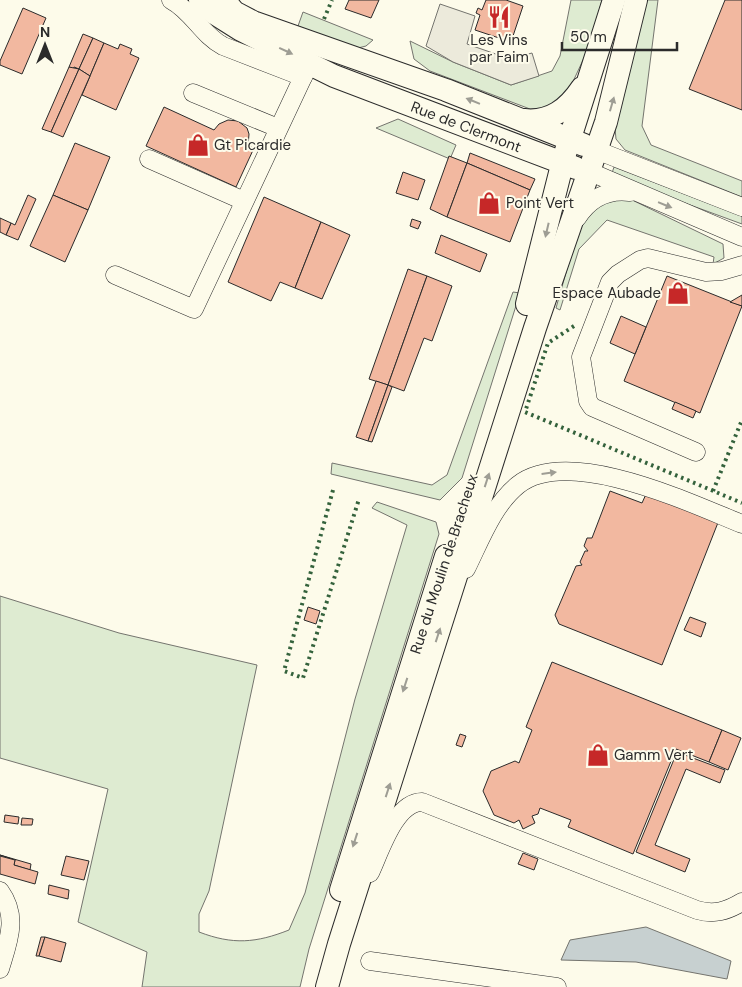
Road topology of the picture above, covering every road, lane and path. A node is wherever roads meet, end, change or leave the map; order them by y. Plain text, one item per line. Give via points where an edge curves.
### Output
1 (171, 0) edge
2 (200, 0) edge
3 (224, 0) edge
4 (614, 0) edge
5 (636, 0) edge
6 (306, 70) junction
7 (395, 72) junction
8 (590, 77) junction
9 (373, 92) junction
10 (193, 93) dead end
11 (518, 119) junction
12 (278, 128) junction
13 (570, 139) junction
14 (596, 150) junction
15 (149, 159) dead end
16 (562, 165) junction
17 (588, 172) junction
18 (644, 196) junction
19 (244, 201) junction
20 (742, 206) edge
21 (742, 237) edge
22 (565, 238) junction
23 (742, 265) edge
24 (116, 275) dead end
25 (696, 452) dead end
26 (742, 524) edge
27 (448, 602) junction
28 (0, 891) edge
29 (742, 902) edge
30 (347, 920) junction
31 (370, 960) dead end
32 (0, 970) edge
33 (314, 987) edge
34 (327, 987) edge
35 (557, 987) edge

1 - 6 street via 216,42
2 -> 6 main road, Rue de Clermont via 236,28
3 - 7 main road, Rue de Clermont via 245,19
4 - 8 main road, Rue du Moulin de Bracheux
14 -> 5 main road, Rue du Moulin de Bracheux via 613,98
6 - 9 main road, Rue de Clermont
6 - 12 street
7 - 9 street via 388,83
11 -> 7 main road, Rue de Clermont
8 - 11 main road via 576,98 559,113 539,120
8 - 13 main road, Rue du Moulin de Bracheux
9 - 16 main road, Rue de Clermont
10 - 12 street
11 - 13 main road, Rue de Clermont
12 - 19 street
13 - 14 main road, Rue de Clermont
13 - 16 main road, Rue du Moulin de Bracheux
14 - 17 main road, Rue du Moulin de Bracheux
14 - 20 street, Rue de Clermont
15 - 19 street
16 - 17 main road, Rue de Clermont
16 -> 33 main road, Rue du Moulin de Bracheux via 530,295 353,848
17 - 18 street, Rue de Clermont
17 - 22 main road, Rue du Moulin de Bracheux
18 -> 21 street, Rue de Clermont
18 - 22 street via 618,192 594,198
19 - 24 street via 194,309
27 -> 22 main road, Rue du Moulin de Bracheux
23 - 25 street via 706,272 652,258 640,260 610,282 582,352 592,408
27 -> 26 street via 496,511 516,486 542,474 587,473 643,484
30 -> 27 main road, Rue du Moulin de Bracheux
28 - 32 street via 12,918 11,934
29 - 30 street via 715,913 697,910 429,804 415,802 399,815
30 - 34 main road, Rue du Moulin de Bracheux
31 - 35 street

